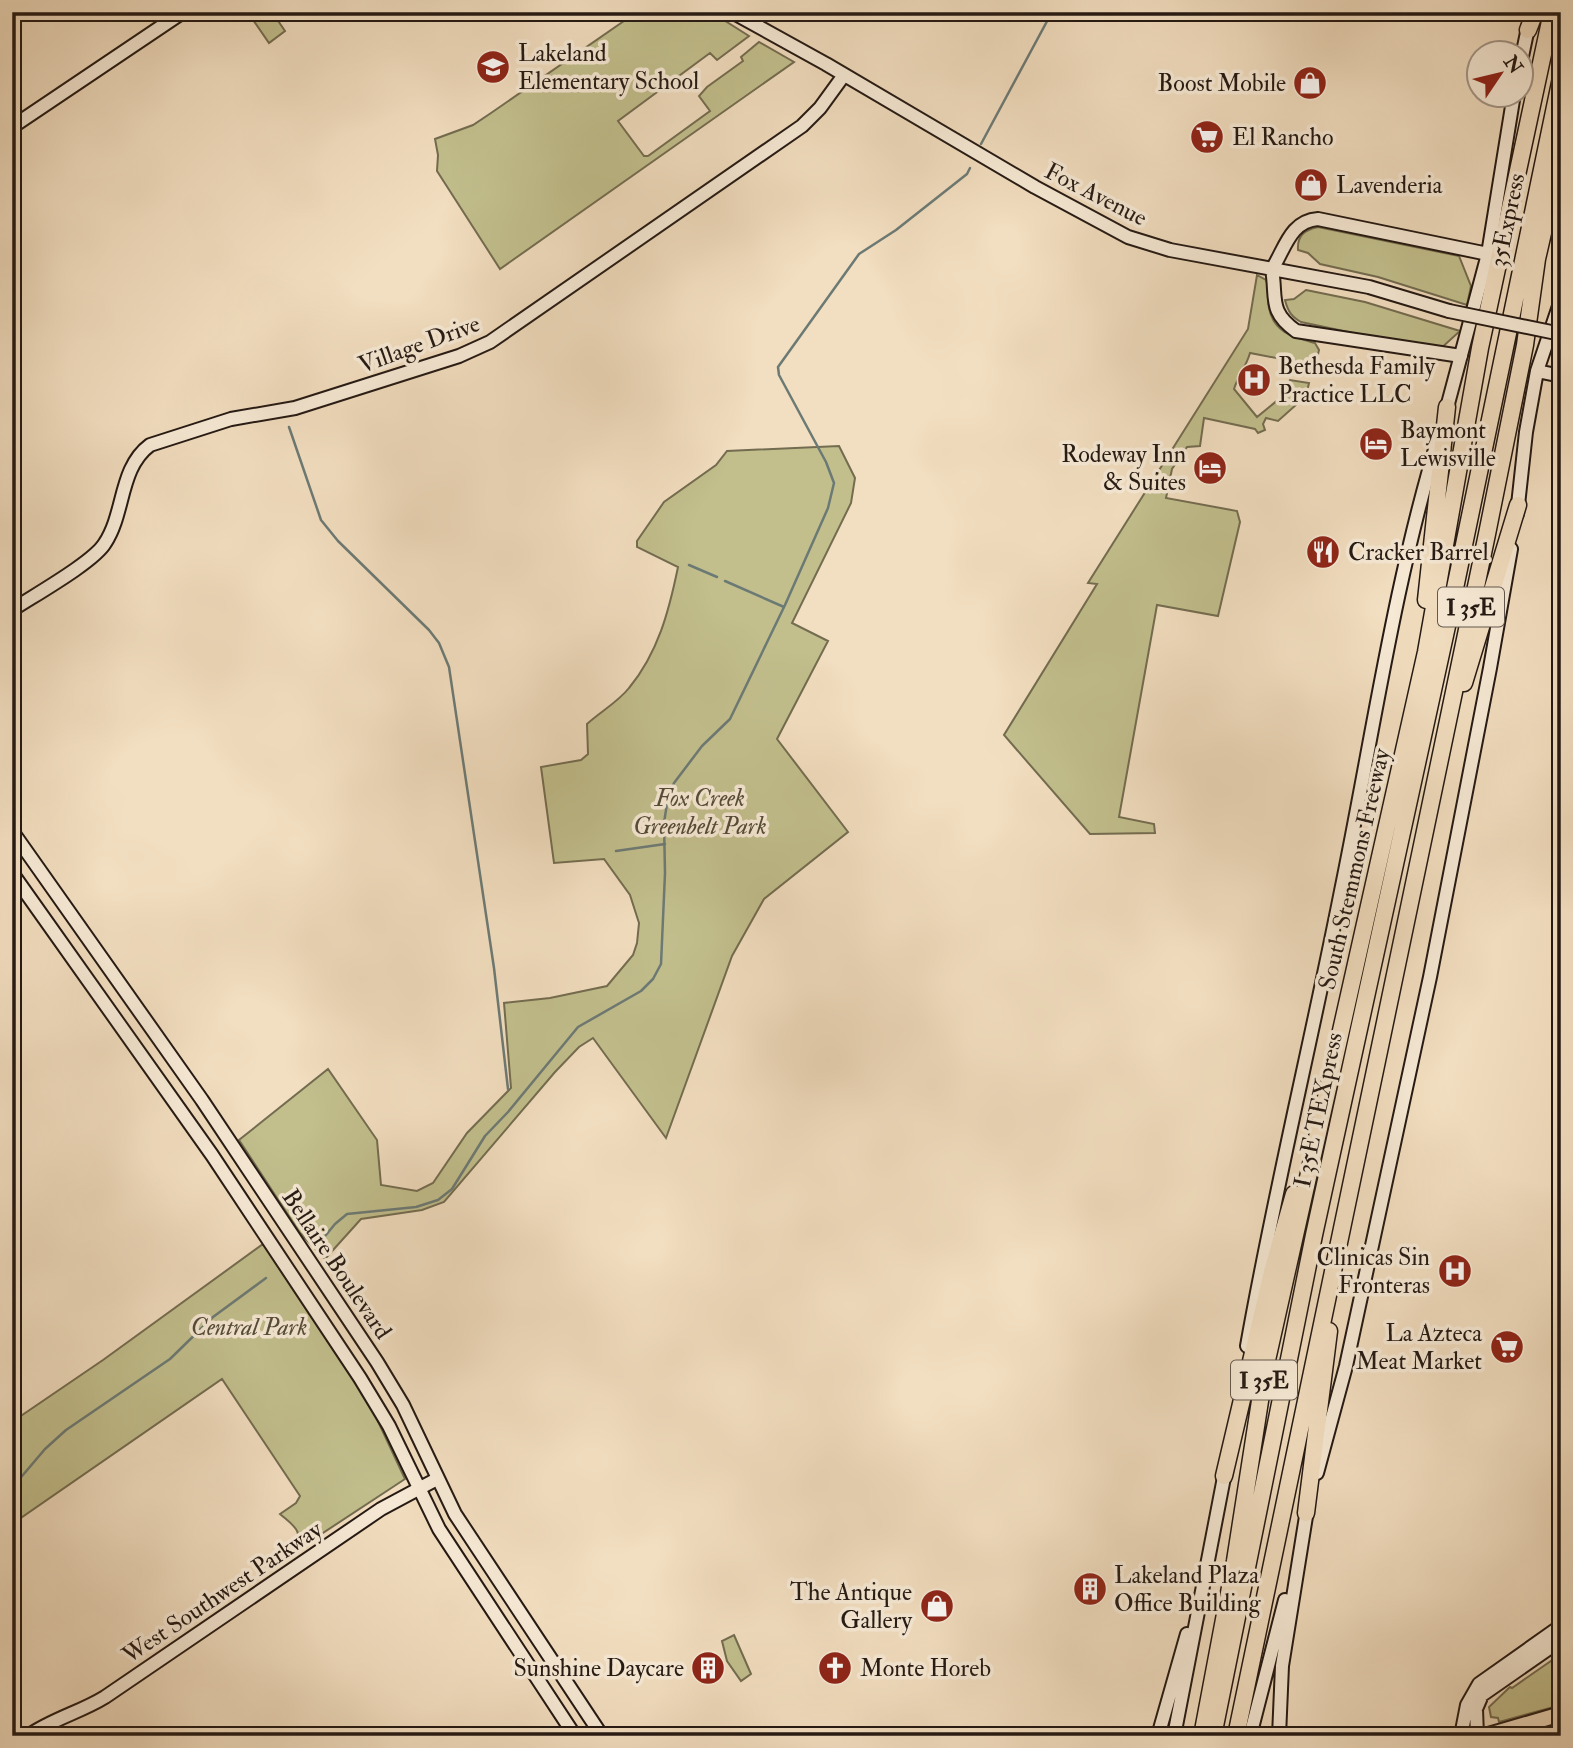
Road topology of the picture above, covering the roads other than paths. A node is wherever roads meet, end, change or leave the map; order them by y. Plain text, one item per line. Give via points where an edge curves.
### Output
1 (183, 12) edge
2 (732, 12) edge
3 (1533, 12) edge
4 (1552, 12) edge
5 (1528, 30) joint
6 (1526, 38) edge
7 (844, 75) junction
8 (1561, 78) edge
9 (1512, 108) edge
10 (12, 127) edge
11 (1561, 154) edge
12 (1287, 241) junction
13 (1488, 254) junction
14 (1272, 269) junction
15 (1297, 272) junction
16 (1561, 300) edge
17 (1274, 304) junction
18 (1561, 334) edge
19 (1461, 356) junction
20 (1538, 371) junction
21 (1498, 372) joint
22 (1561, 376) edge
23 (1447, 407) junction
24 (1518, 505) junction
25 (12, 610) edge
26 (1426, 652) junction
27 (12, 831) edge
28 (1416, 869) junction
29 (12, 873) edge
30 (1341, 1027) junction
31 (1348, 1190) junction
32 (1293, 1348) junction
33 (1224, 1476) junction
34 (437, 1479) junction
35 (418, 1489) junction
36 (1306, 1513) junction
37 (1298, 1553) junction
38 (1235, 1561) junction
39 (1206, 1574) junction
40 (1561, 1626) edge
41 (1561, 1640) edge
42 (1561, 1714) edge
43 (1561, 1734) edge
44 (28, 1736) edge
45 (575, 1736) edge
46 (602, 1736) edge
47 (1158, 1736) edge
48 (1174, 1736) edge
49 (1202, 1736) edge
50 (1213, 1736) edge
51 (1236, 1736) edge
52 (1250, 1736) edge
53 (1279, 1736) edge
54 (1461, 1736) edge
55 (1477, 1736) edge
56 (1485, 1736) edge
57 (1554, 1736) edge

1 - 10 main road
2 - 7 main road, Fox Avenue
3 - 5 highway
4 - 26 highway, South Stemmons Freeway / I 35E via 1480,348
5 - 6 main road
7 - 14 main road, Fox Avenue via 1128,237 1170,250
7 - 25 main road, Village Drive via 802,126 480,347 295,408 231,419 150,445 132,467 103,547
8 - 21 highway, 35Express
9 - 13 main road, South Stemmons Freeway
11 - 28 highway, I 35E
12 - 13 main road via 1296,227 1318,219
12 - 14 main road
12 - 15 main road
13 - 19 main road, South Stemmons Freeway
14 - 15 main road, Fox Avenue
14 - 17 main road
15 - 17 main road
15 - 18 main road, Fox Avenue, bridge
16 - 20 main road
17 - 19 main road via 1296,331
19 - 23 main road, South Stemmons Freeway
20 - 22 main road
20 - 24 main road
21 - 32 highway, I 35E TEXpress
23 - 26 highway via 1426,603
23 - 33 main road, South Stemmons Freeway via 1408,551 1265,1246
24 - 28 highway via 1464,684
24 - 36 main road via 1430,977 1346,1366
26 - 30 highway, South Stemmons Freeway / I 35E
27 - 34 main road, Bellaire Boulevard via 202,1100 377,1362 403,1405
28 - 31 highway, I 35E
29 - 35 main road, Bellaire Boulevard via 195,1130 360,1378
30 - 33 highway via 1272,1272
30 - 38 highway, South Stemmons Freeway / I 35E via 1265,1369
31 - 36 highway
31 - 51 highway, I 35E
32 - 38 highway via 1251,1534
32 - 50 highway, I 35E TEXpress
33 - 39 main road, South Stemmons Freeway
34 - 35 main road, West Southwest Parkway
34 - 46 main road, Bellaire Boulevard via 455,1514
35 - 44 main road, West Southwest Parkway via 373,1514 106,1697
35 - 45 main road, Bellaire Boulevard via 449,1545
36 - 37 main road
37 - 52 main road
37 - 53 main road via 1282,1666
38 - 49 highway, South Stemmons Freeway / I 35E
39 - 47 main road, South Stemmons Freeway
39 - 48 main road, South Stemmons Freeway
40 - 54 main road via 1479,1684 1467,1704
41 - 55 main road via 1482,1695 1476,1709
42 - 56 main road
43 - 57 main road

